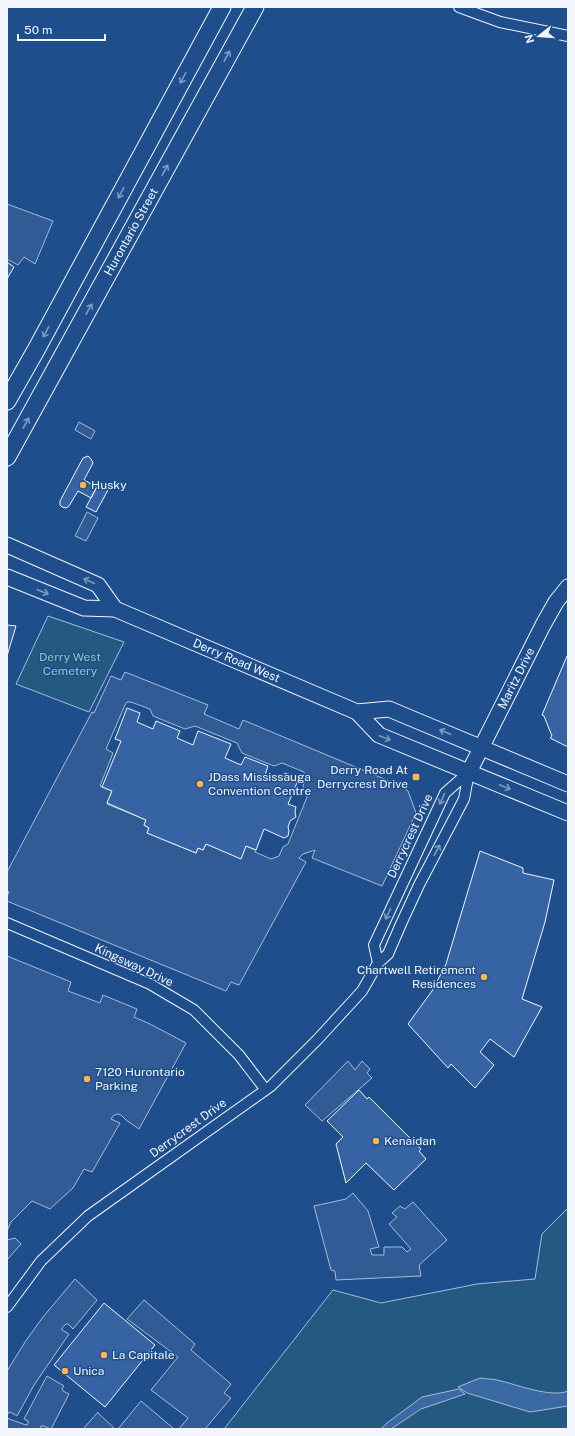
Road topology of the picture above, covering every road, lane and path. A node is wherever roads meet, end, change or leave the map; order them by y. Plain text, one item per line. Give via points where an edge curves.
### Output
1 (222, 7) edge
2 (255, 7) edge
3 (459, 7) edge
4 (568, 36) edge
5 (7, 401) edge
6 (7, 456) edge
7 (7, 545) edge
8 (7, 577) edge
9 (568, 587) edge
10 (115, 609) junction
11 (357, 712) junction
12 (481, 747) junction
13 (469, 772) junction
14 (568, 784) edge
15 (568, 813) edge
16 (7, 923) edge
17 (378, 963) junction
18 (266, 1089) junction
19 (7, 1307) edge

1 -> 5 main road
6 -> 2 main road, Hurontario Street
3 - 4 street via 500,22
10 -> 7 main road via 98,585
8 -> 10 main road, Derry Road West via 84,608
9 - 12 main road, Maritz Drive via 543,625
10 - 11 main road, Derry Road West
12 -> 11 main road, Derry Road West via 389,709
11 -> 13 main road, Derry Road West via 379,736
12 - 13 main road, Maritz Drive
12 - 14 main road, Derry Road West
13 -> 15 main road, Derry Road West
17 -> 13 street, Derrycrest Drive via 388,954 416,891 464,799
13 -> 17 street, Derrycrest Drive via 445,792 374,945
16 - 18 street, Kingsway Drive via 150,984 194,1010 239,1055
17 - 18 street, Derrycrest Drive via 362,991 317,1040
18 - 19 street, Derrycrest Drive via 88,1216 41,1261

